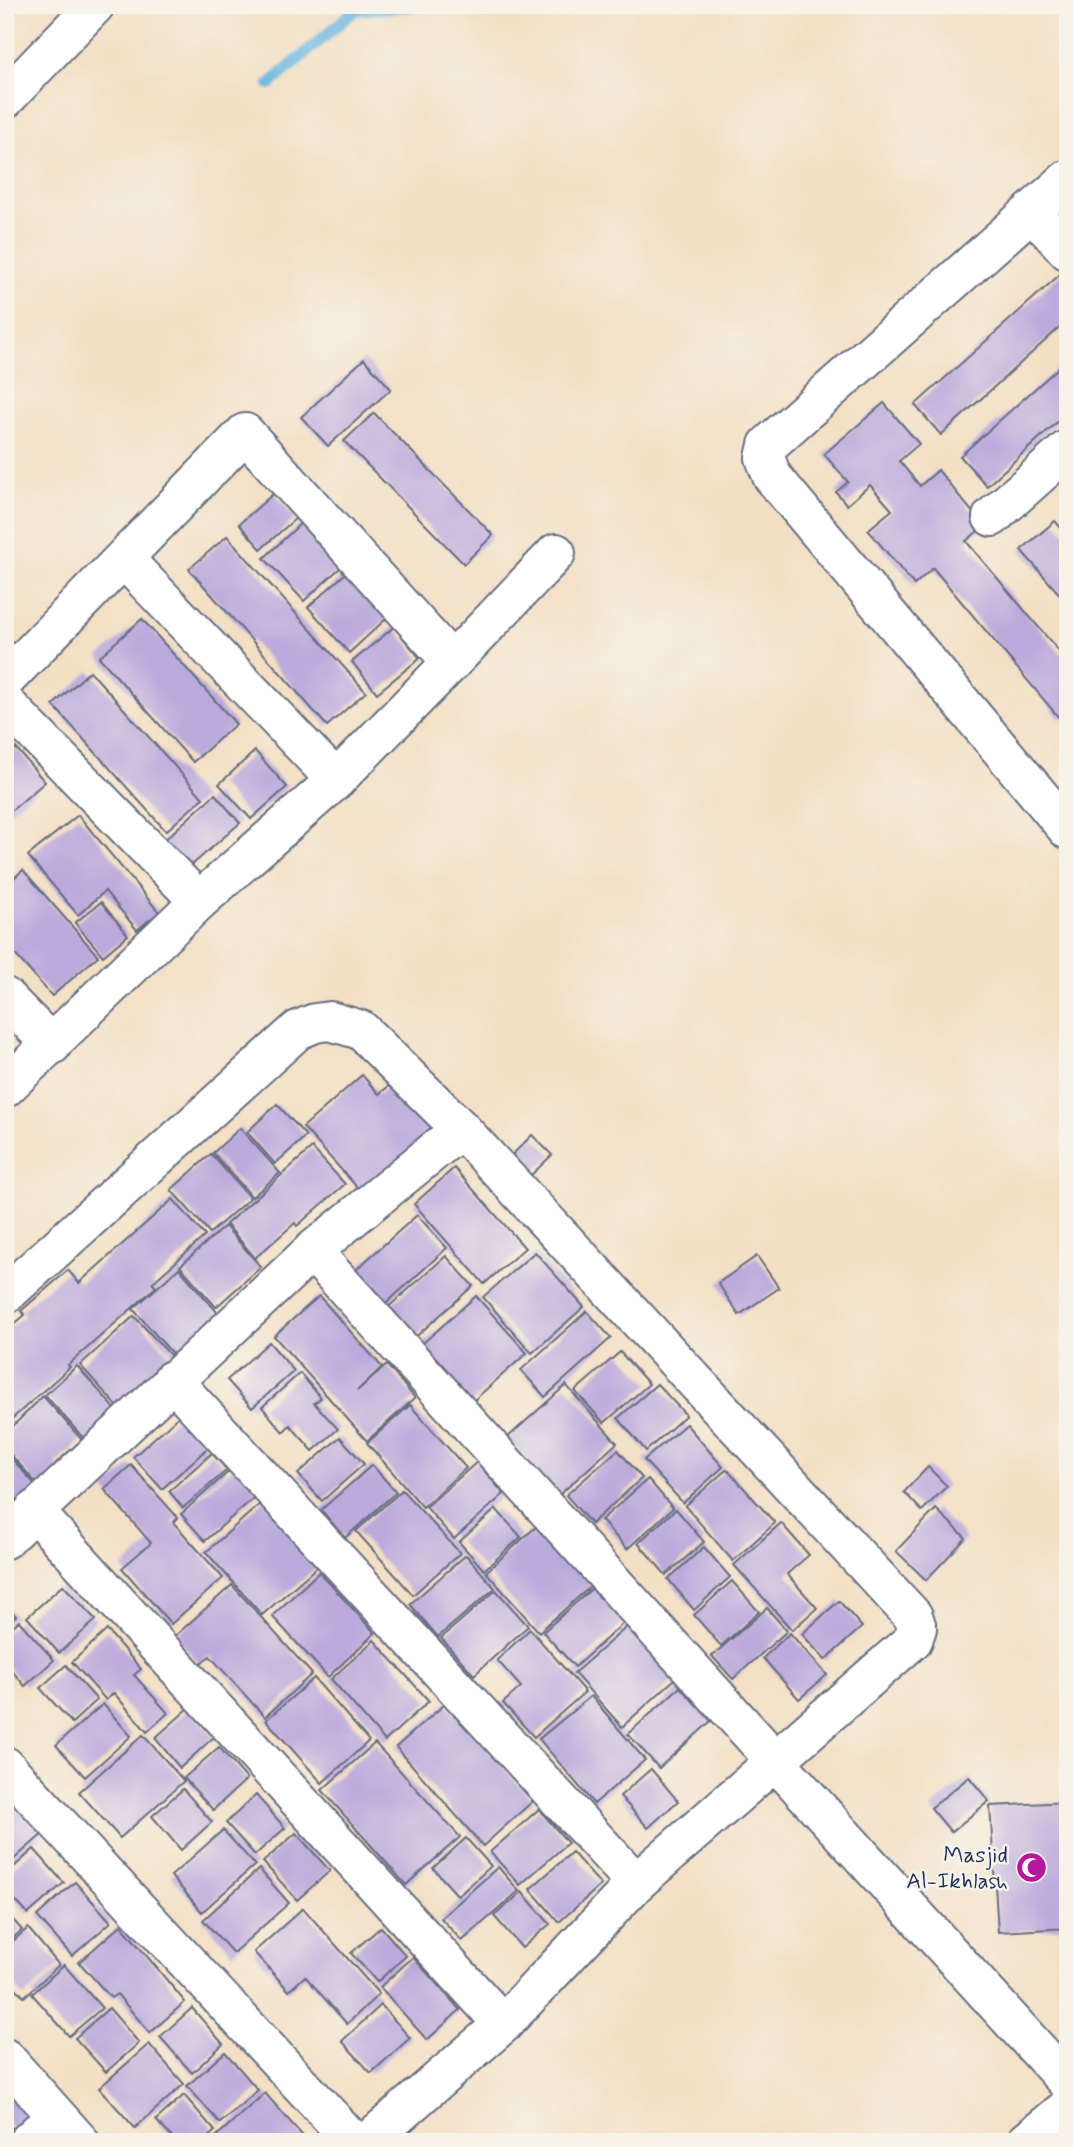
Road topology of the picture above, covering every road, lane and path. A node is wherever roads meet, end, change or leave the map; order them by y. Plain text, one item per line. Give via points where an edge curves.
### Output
1 (95, 5) edge
2 (5, 99) edge
3 (1053, 205) edge
4 (1068, 251) edge
5 (1062, 466) edge
6 (992, 517) dead end
7 (555, 553) dead end
8 (124, 559) junction
9 (452, 662) junction
10 (5, 680) edge
11 (5, 703) edge
12 (336, 780) junction
13 (1068, 830) edge
14 (198, 901) junction
15 (5, 997) edge
16 (52, 1045) junction
17 (5, 1088) edge
18 (461, 1129) junction
19 (312, 1251) junction
20 (5, 1295) edge
21 (172, 1380) junction
22 (34, 1511) junction
23 (5, 1539) edge
24 (776, 1761) junction
25 (5, 1766) edge
26 (636, 1883) junction
27 (503, 2024) junction
28 (5, 2058) edge
29 (1068, 2083) edge
30 (1068, 2107) edge
31 (68, 2129) edge
32 (29, 2142) edge
33 (354, 2142) edge
34 (367, 2142) edge
35 (1026, 2142) edge

1 - 2 street
3 - 4 street
3 - 13 street via 768,445 765,458 772,476
5 - 6 street
7 - 9 street
8 - 9 street via 246,433
8 - 10 street
8 - 12 street
9 - 12 street
11 - 14 street
12 - 14 street
14 - 16 street
15 - 16 street
16 - 17 street
18 - 19 street
18 - 20 street via 361,1030 330,1021 315,1023 287,1039
18 - 24 street via 913,1616 917,1628 913,1640
19 - 21 street
19 - 24 street
21 - 22 street
21 - 26 street
22 - 23 street
22 - 27 street
24 - 26 street
24 - 29 street
25 - 33 street
26 - 27 street
27 - 34 street
28 - 31 street
30 - 35 street
31 - 32 street

